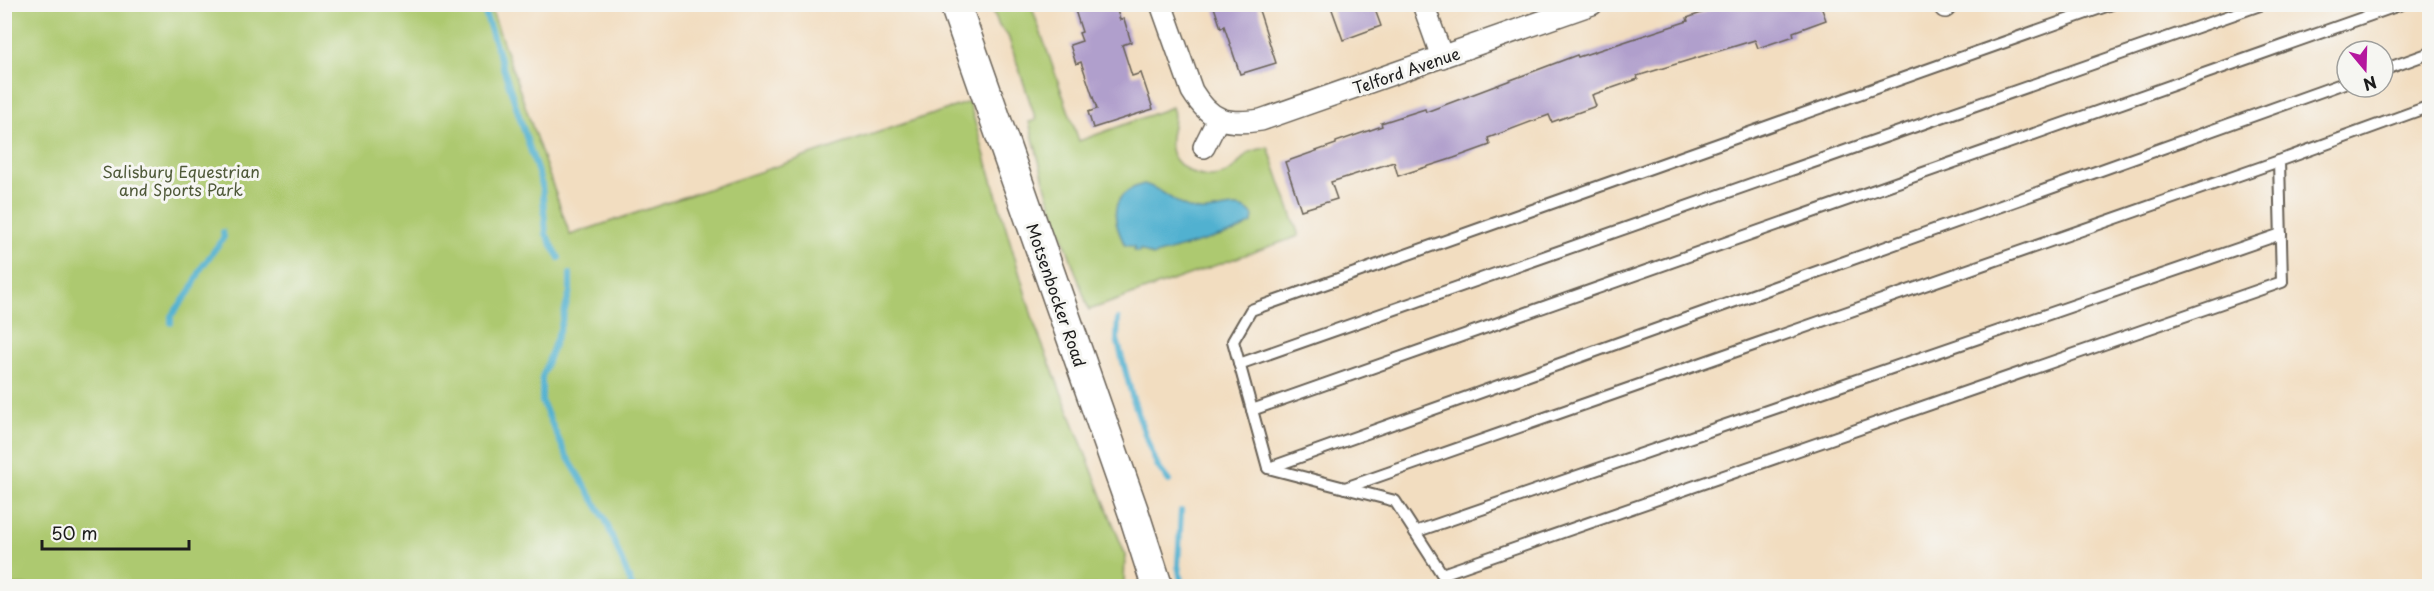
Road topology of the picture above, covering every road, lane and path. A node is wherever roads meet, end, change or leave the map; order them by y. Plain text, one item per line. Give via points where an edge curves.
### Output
1 (955, 4) edge
2 (1161, 4) edge
3 (1423, 4) edge
4 (1592, 4) edge
5 (2112, 4) edge
6 (2263, 4) edge
7 (2402, 4) edge
8 (2430, 53) edge
9 (1442, 57) junction
10 (2395, 66) edge
11 (2335, 86) edge
12 (2430, 106) edge
13 (1218, 119) junction
14 (1204, 147) dead end
15 (2279, 161) junction
16 (2281, 234) junction
17 (1239, 364) junction
18 (1252, 410) junction
19 (1268, 468) junction
20 (1344, 488) junction
21 (1415, 531) junction
22 (1157, 586) edge

1 - 22 main road, Motsenbocker Road
2 - 13 street via 1192,91
3 - 9 street
4 - 9 street, Telford Avenue
5 - 17 lane via 1251,310 1233,341
6 - 17 lane
7 - 18 lane
8 - 10 lane
9 - 13 street, Telford Avenue via 1261,120 1240,123
11 - 19 lane
12 - 15 lane
13 - 14 street
15 - 16 lane
15 - 20 lane
16 - 21 lane
16 - 21 lane via 2282,282 1442,574
17 - 18 lane
18 - 19 lane
19 - 20 lane
20 - 21 lane via 1395,501

